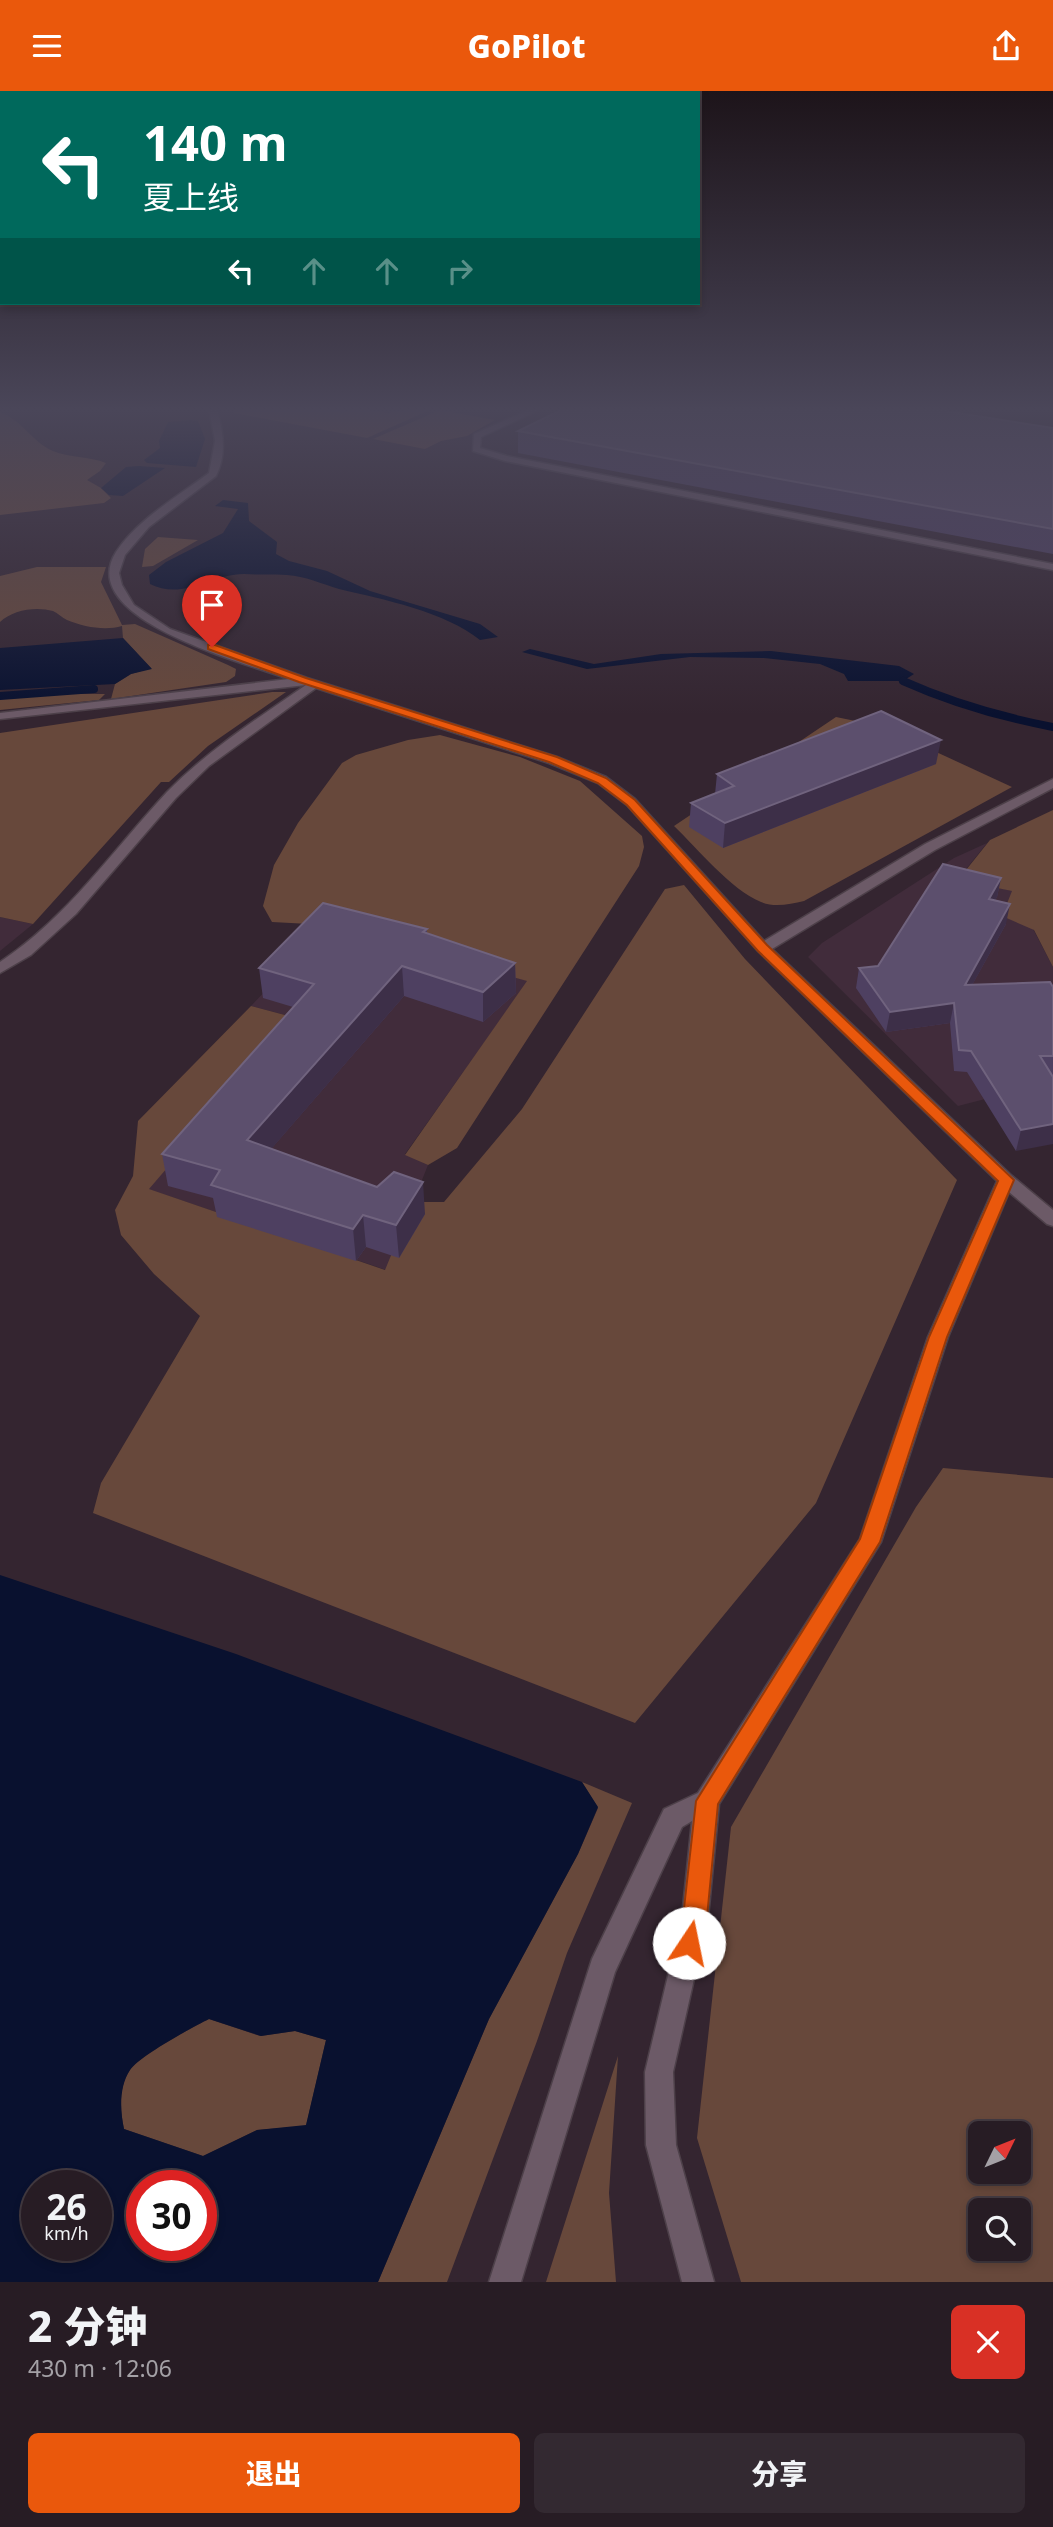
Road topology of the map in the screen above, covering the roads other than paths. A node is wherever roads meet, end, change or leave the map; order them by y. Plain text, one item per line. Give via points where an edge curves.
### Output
1 (167, 511) edge
2 (773, 511) edge
3 (1053, 567) edge
4 (309, 682) junction
5 (0, 716) edge
6 (1053, 783) edge
7 (763, 948) junction
8 (0, 969) edge
9 (1006, 1180) junction
10 (1053, 1220) edge
11 (707, 1801) junction
12 (505, 2282) edge
13 (698, 2282) edge

1 - 4 street via 120,554 114,573 130,607 166,631
2 - 3 street
4 - 5 street
4 - 7 street via 602,780 631,802
4 - 8 street via 222,748 172,794 50,933
6 - 7 street via 930,847
7 - 9 street
9 - 10 street
9 - 11 street via 938,1337 870,1542
11 - 12 street via 673,1818 603,1969
11 - 13 street via 695,1917 659,2072 661,2145

